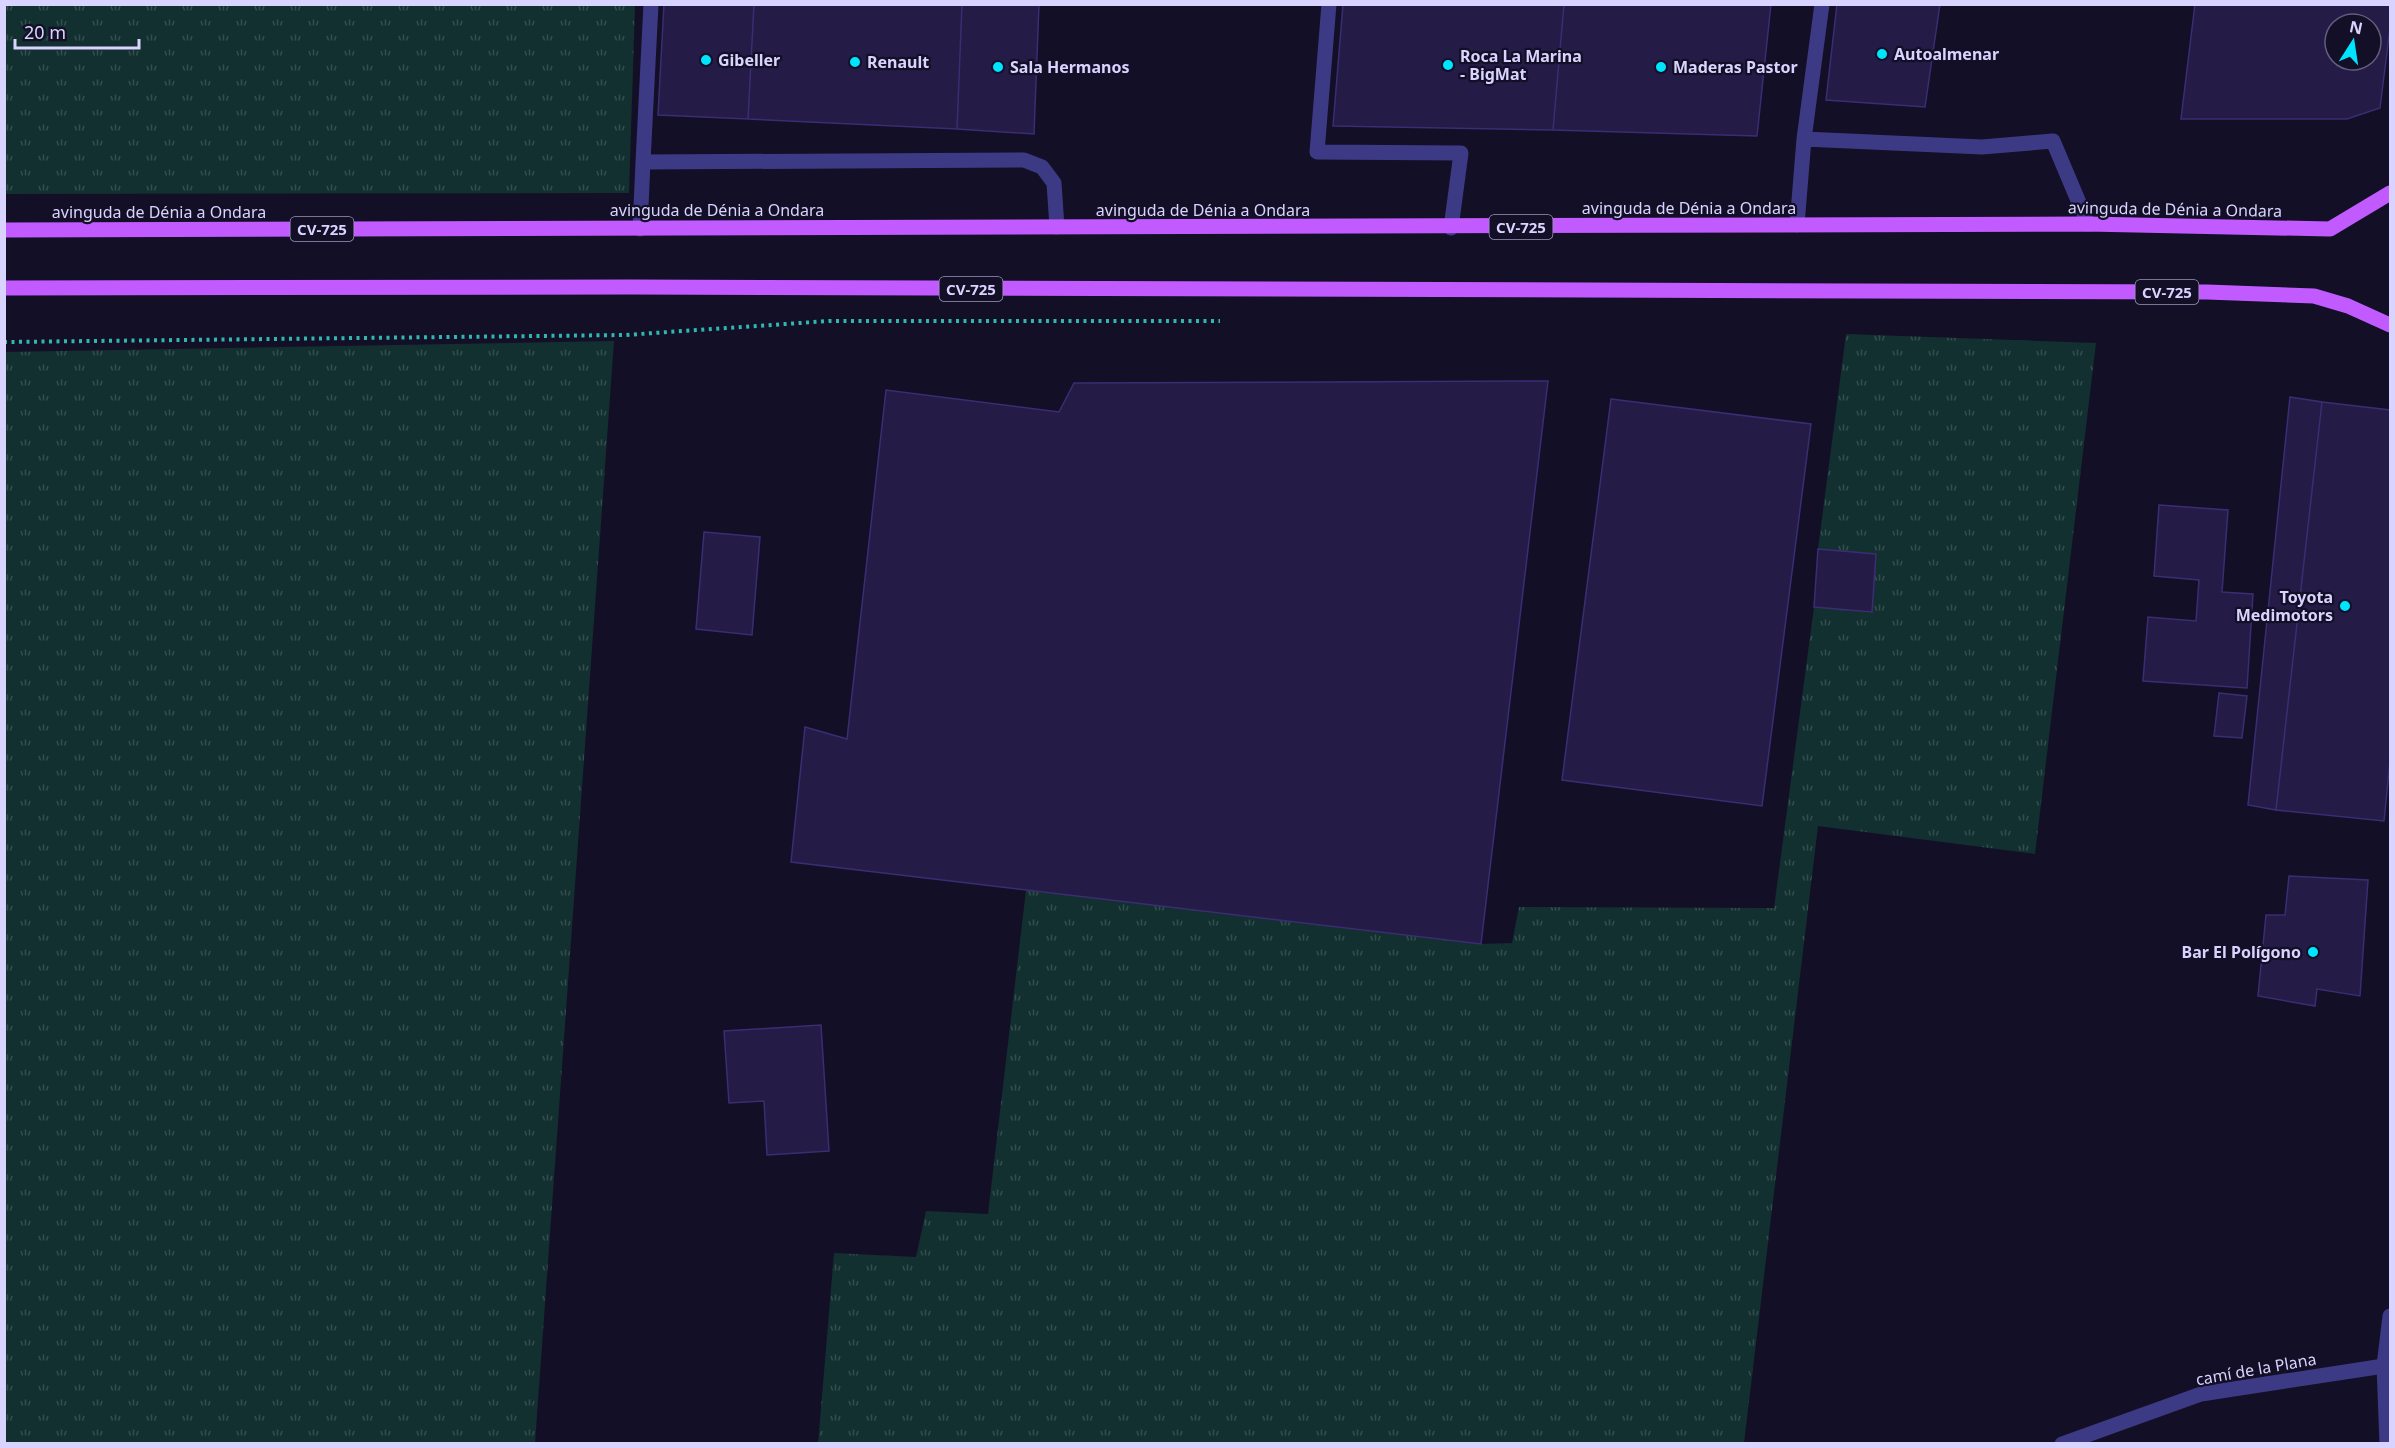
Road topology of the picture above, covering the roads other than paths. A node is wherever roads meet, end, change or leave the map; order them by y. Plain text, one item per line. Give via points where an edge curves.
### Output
1 (651, 4) edge
2 (1329, 4) edge
3 (1822, 4) edge
4 (1804, 139) junction
5 (643, 162) junction
6 (2391, 193) edge
7 (2088, 224) junction
8 (1797, 225) junction
9 (1057, 227) junction
10 (1451, 228) junction
11 (640, 229) junction
12 (4, 230) edge
13 (4, 288) edge
14 (2391, 325) edge
15 (2391, 1316) edge
16 (2387, 1366) edge
17 (2062, 1443) edge
18 (2387, 1443) edge

1 - 5 street
2 - 10 street via 1317,152 1461,153
3 - 4 street
4 - 7 street via 1982,147 2053,141
4 - 8 street
5 - 9 street via 1024,160 1042,166 1054,183
5 - 11 street
6 - 7 main road, avinguda de Dénia a Ondara / CV-725 via 2330,229
7 - 8 main road, avinguda de Dénia a Ondara / CV-725
8 - 10 main road, avinguda de Dénia a Ondara / CV-725
9 - 10 main road, avinguda de Dénia a Ondara / CV-725
9 - 11 main road, avinguda de Dénia a Ondara / CV-725
11 - 12 main road, avinguda de Dénia a Ondara / CV-725
13 - 14 main road, CV-725 via 2207,292 2314,296
15 - 16 street
16 - 17 street, camí de la Plana via 2201,1394
16 - 18 street

